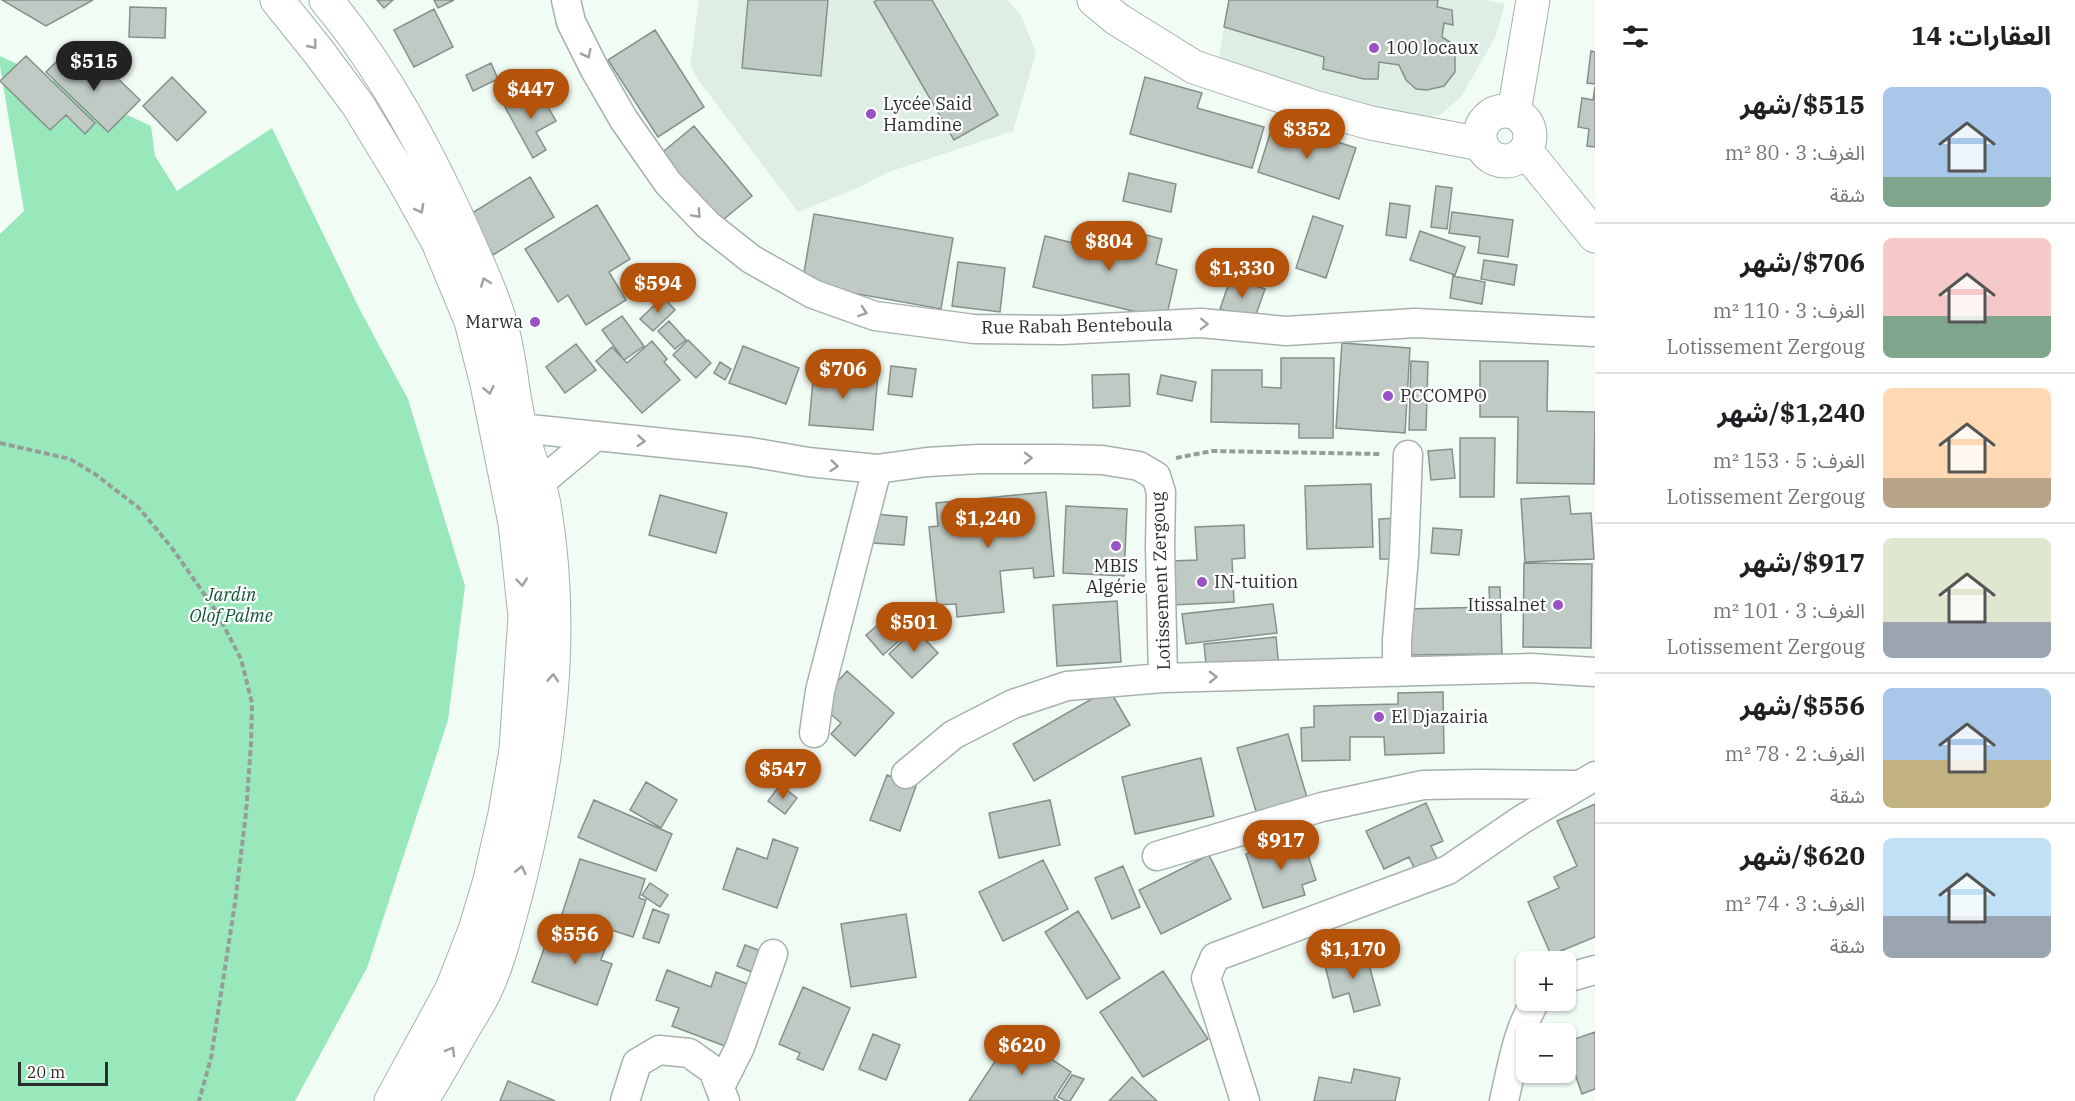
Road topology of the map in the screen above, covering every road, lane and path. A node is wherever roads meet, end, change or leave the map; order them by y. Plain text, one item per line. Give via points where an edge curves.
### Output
1 (276, 0) edge
2 (326, 0) edge
3 (566, 0) edge
4 (1094, 0) edge
5 (1533, 0) edge
6 (1514, 112) junction
7 (1481, 144) junction
8 (1526, 151) junction
9 (1595, 236) edge
10 (1595, 332) edge
11 (520, 428) junction
12 (596, 436) junction
13 (0, 443) edge
14 (1212, 451) dead end
15 (1408, 455) joint
16 (877, 470) junction
17 (540, 483) junction
18 (1397, 672) junction
19 (1595, 672) edge
20 (1163, 678) junction
21 (814, 733) dead end
22 (906, 774) dead end
23 (1587, 781) edge
24 (1157, 856) dead end
25 (773, 954) dead end
26 (1595, 970) edge
27 (1576, 975) edge
28 (1529, 1011) edge
29 (723, 1094) edge
30 (199, 1101) edge
31 (391, 1101) edge
32 (421, 1101) edge
33 (624, 1101) edge
34 (1245, 1101) edge
35 (1504, 1101) edge

1 -> 31 main road via 358,105 438,242 466,311 487,384 513,512 523,593 525,616 516,750 490,880 452,990
11 -> 2 main road via 503,332 453,209 406,117
3 -> 10 street, Rue Rabah Benteboula via 571,22 624,120 668,183 708,225 751,260 813,294 874,316 974,328 1062,330 1201,323 1286,331 1415,323
4 - 7 main road via 1194,67 1371,123
5 - 6 main road
6 - 7 main road via 1497,112 1485,121
6 - 8 main road via 1529,129
7 - 8 main road via 1485,152 1501,161 1518,158
8 - 9 main road
11 - 12 street, Lotissement Zergoug
11 - 17 main road
12 -> 16 street, Lotissement Zergoug
12 - 17 street
13 - 30 path via 70,459 139,508 216,611 241,659 252,703 246,813 211,1058
14 - 15 path
15 - 18 street
16 -> 20 street, Lotissement Zergoug via 968,459 1058,459 1130,464 1156,476 1161,492
16 - 21 street via 826,668
32 -> 17 main road via 484,994 504,941 543,772 553,676 554,597
18 - 19 street, Lotissement Zergoug via 1531,668
20 -> 18 street, Lotissement Zergoug
20 - 22 street via 1067,686 1013,704 953,735
23 - 24 street via 1423,785 1322,807
23 - 34 street via 1448,870 1215,957 1206,978
25 - 29 street
26 - 27 street
28 - 35 street
29 - 33 street via 713,1070 689,1053 659,1050 637,1063

